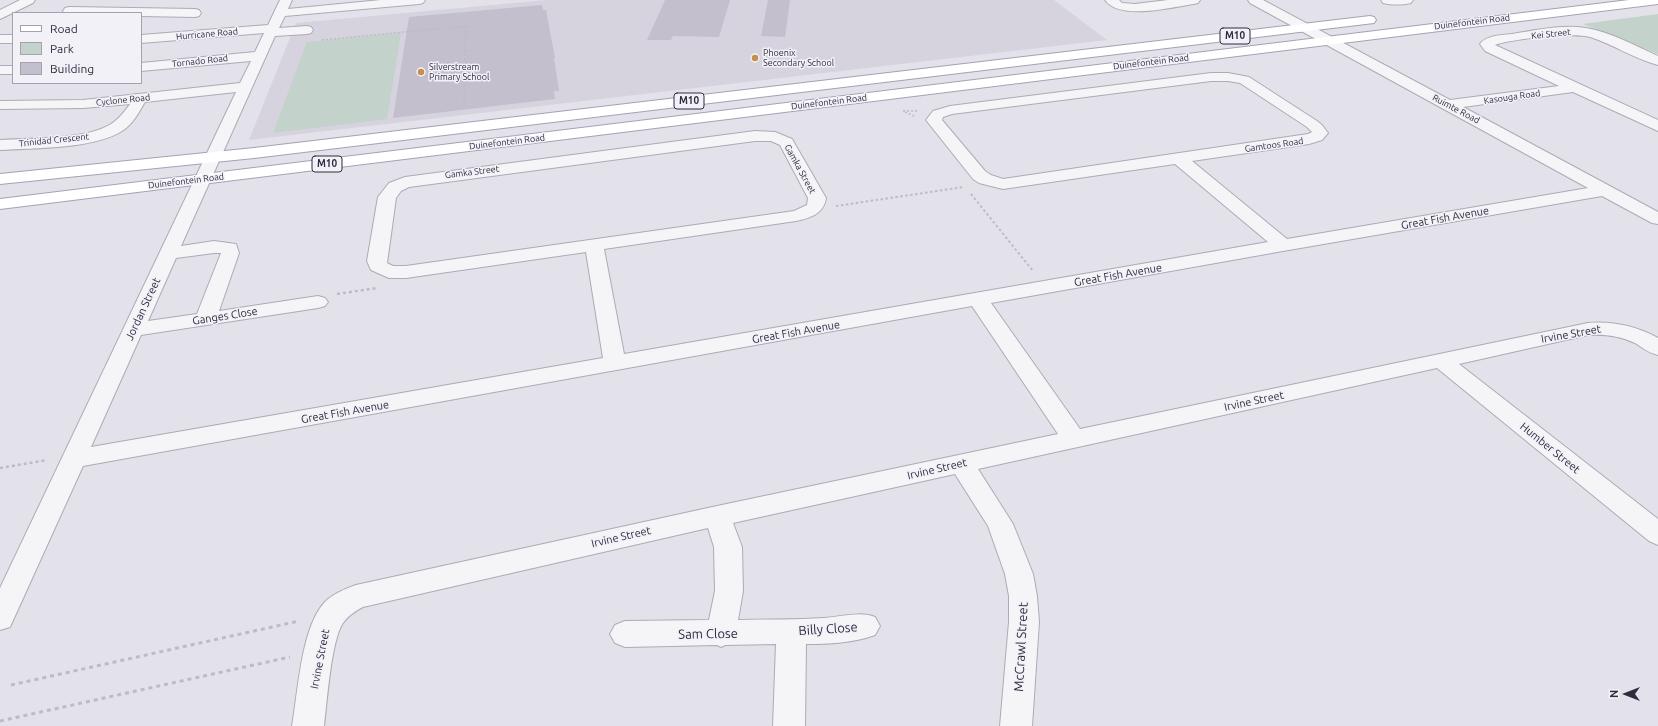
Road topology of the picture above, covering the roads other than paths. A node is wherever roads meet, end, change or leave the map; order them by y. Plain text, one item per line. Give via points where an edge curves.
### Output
1 (29, 0) edge
2 (130, 0) edge
3 (286, 0) edge
4 (419, 0) edge
5 (1111, 0) edge
6 (1194, 0) edge
7 (1254, 0) edge
8 (1387, 0) edge
9 (1407, 0) edge
10 (1658, 0) edge
11 (366, 2) edge
12 (69, 11) dead end
13 (108, 12) edge
14 (142, 12) edge
15 (196, 13) dead end
16 (280, 13) junction
17 (0, 14) edge
18 (1383, 18) dead end
19 (1306, 28) junction
20 (272, 30) junction
21 (307, 30) road end
22 (0, 38) edge
23 (12, 39) edge
24 (142, 39) edge
25 (1329, 41) junction
26 (1487, 44) joint
27 (260, 56) junction
28 (1658, 61) edge
29 (142, 67) edge
30 (0, 70) edge
31 (12, 70) edge
32 (246, 87) junction
33 (1575, 88) junction
34 (140, 99) junction
35 (0, 105) edge
36 (1448, 105) junction
37 (1658, 126) edge
38 (0, 145) edge
39 (214, 157) junction
40 (1179, 158) junction
41 (0, 179) edge
42 (204, 179) junction
43 (1606, 190) junction
44 (0, 204) edge
45 (1658, 218) edge
46 (594, 244) junction
47 (1283, 246) junction
48 (168, 253) junction
49 (327, 298) road end
50 (977, 299) junction
51 (205, 320) junction
52 (133, 330) junction
53 (1658, 348) edge
54 (1442, 361) junction
55 (615, 363) junction
56 (1074, 439) junction
57 (65, 459) junction
58 (961, 463) junction
59 (717, 516) junction
60 (1658, 534) edge
61 (0, 618) edge
62 (865, 626) dead end
63 (791, 631) junction
64 (625, 634) dead end
65 (721, 634) junction
66 (308, 726) edge
67 (789, 726) edge
68 (1016, 726) edge

1 - 17 street
2 - 13 street
3 - 16 street, Jordan Street
4 - 11 street
5 - 6 street via 1124,7 1135,8
7 - 19 street, Ruimte Road
8 - 9 street
10 - 25 main road, Duinefontein Road / M10
11 - 16 street
12 - 13 street
14 - 15 street
16 - 20 street, Jordan Street
18 - 19 main road, Duinefontein Road / M10
19 - 25 street, Ruimte Road
19 - 39 main road, Duinefontein Road / M10
20 - 21 street, Hurricane Road
20 - 24 street, Hurricane Road
20 - 27 street, Jordan Street
22 - 23 street
25 - 36 street, Ruimte Road
25 - 42 main road, Duinefontein Road / M10
26 - 28 street, Kei Street via 1497,40 1581,32
26 - 33 street, Kasouga Road via 1498,53
27 - 29 street, Tornado Road
27 - 32 street, Jordan Street
30 - 31 street
32 - 34 street, Cyclone Road
32 - 39 street, Jordan Street
33 - 36 street, Kasouga Road
33 - 37 street, Kasouga Road
34 - 35 street, Cyclone Road via 67,105
34 - 38 street, Trinidad Crescent via 121,124 108,132 86,138
36 - 43 street, Ruimte Road
39 - 41 main road, Duinefontein Road / M10
39 - 42 street, Jordan Street
40 - 40 street, Gamtoos Road via 1015,183 993,182 980,175 934,120 938,114 950,110 1211,77 1228,77 1251,84 1312,124 1320,133 1308,139
40 - 47 street
42 - 44 main road, Duinefontein Road / M10
42 - 48 street, Jordan Street
43 - 45 street, Ruimte Road
43 - 47 street, Great Fish Avenue
46 - 46 street, Gamka Street via 397,272 383,270 377,261 387,197 395,187 416,179 773,136 786,142 817,198 817,204 813,209 796,216
46 - 55 street
47 - 50 street, Great Fish Avenue
48 - 51 street via 214,247 229,248 230,253
48 - 52 street, Jordan Street
49 - 51 street, Ganges Close
50 - 55 street, Great Fish Avenue
50 - 56 street
51 - 52 street, Ganges Close
52 - 57 street, Jordan Street
53 - 54 street, Irvine Street via 1628,332 1596,328
54 - 56 street, Irvine Street
54 - 60 street, Humber Street
55 - 57 street, Great Fish Avenue
56 - 58 street, Irvine Street
57 - 61 street, Jordan Street
58 - 59 street, Irvine Street
58 - 68 street, McCrawl Street via 1000,524 1019,574 1024,622
59 - 65 street via 728,547 729,592
59 - 66 street, Irvine Street via 367,594 346,602 332,614 324,631
62 - 63 street, Billy Close via 851,629
63 - 65 street, Sam Close
63 - 67 street
64 - 65 street, Sam Close

